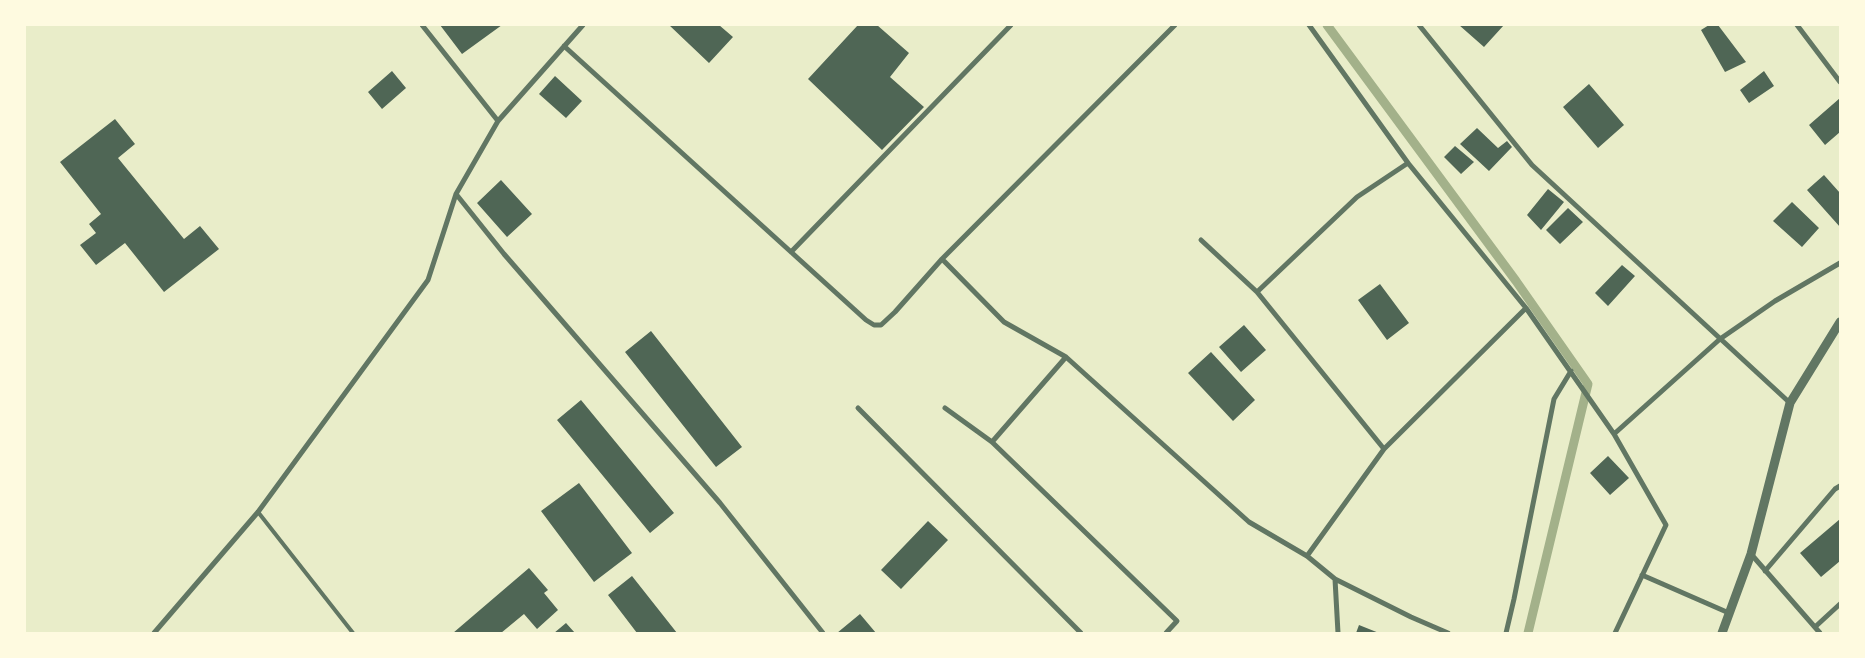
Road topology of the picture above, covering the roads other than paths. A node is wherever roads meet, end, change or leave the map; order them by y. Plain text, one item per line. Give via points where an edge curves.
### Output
1 (422, 25) edge
2 (583, 25) edge
3 (1011, 25) edge
4 (1175, 25) edge
5 (1309, 25) edge
6 (1418, 25) edge
7 (1796, 25) edge
8 (564, 46) junction
9 (1840, 82) edge
10 (498, 121) junction
11 (1408, 163) junction
12 (456, 194) junction
13 (1201, 240) dead end
14 (791, 252) junction
15 (942, 259) junction
16 (1840, 263) edge
17 (1257, 292) junction
18 (1526, 308) junction
19 (1840, 322) edge
20 (1720, 339) junction
21 (1066, 357) junction
22 (1571, 371) junction
23 (1790, 403) junction
24 (858, 408) dead end
25 (945, 408) dead end
26 (1614, 434) junction
27 (992, 442) junction
28 (1384, 449) junction
29 (1840, 486) edge
30 (258, 512) junction
31 (1751, 554) junction
32 (1307, 556) junction
33 (1766, 571) junction
34 (1642, 575) junction
35 (1335, 579) junction
36 (1840, 604) edge
37 (1729, 614) junction
38 (1815, 627) junction
39 (154, 633) edge
40 (353, 633) edge
41 (823, 633) edge
42 (1082, 633) edge
43 (1166, 633) edge
44 (1338, 633) edge
45 (1448, 633) edge
46 (1506, 633) edge
47 (1615, 633) edge
48 (1722, 633) edge
49 (1820, 633) edge

1 - 10 street
2 - 8 street
3 - 14 street
4 - 15 street
5 - 11 street
6 - 20 street via 1532,165
7 - 9 street
8 - 10 street
8 - 14 street
10 - 12 street
11 - 17 street via 1357,197
11 - 18 street
12 - 30 street via 428,280
12 - 41 street via 720,503
13 - 17 street
14 - 15 street via 874,325 881,325 895,312
15 - 21 street via 1004,322
16 - 20 street
17 - 28 street
18 - 22 street
18 - 28 street
19 - 23 street
20 - 23 street
20 - 26 street
21 - 27 street
21 - 32 street via 1249,522
22 - 26 street
22 - 46 street via 1554,399
23 - 31 street
24 - 42 street
25 - 27 street
26 - 34 street via 1666,525
27 - 43 street via 1177,621
28 - 32 street
29 - 33 street
30 - 39 street
30 - 40 lane
31 - 33 street
31 - 37 street
32 - 35 street
33 - 38 street
34 - 37 street
34 - 47 street
35 - 44 street
35 - 45 street
36 - 38 street
37 - 48 street
38 - 49 street

